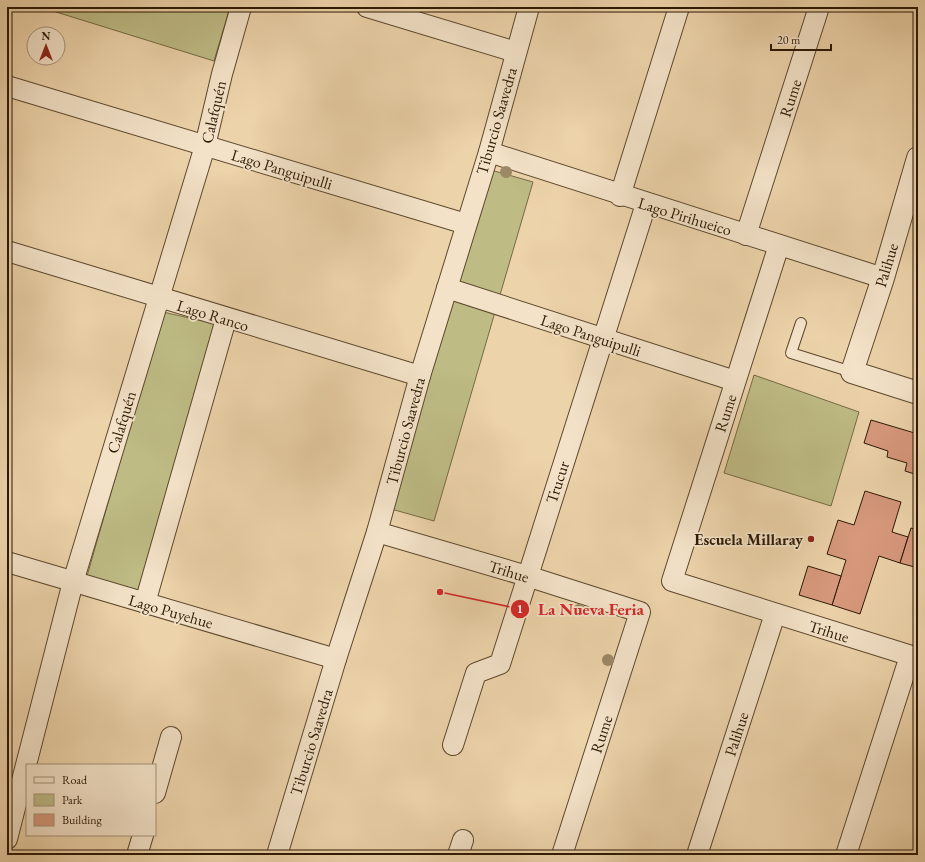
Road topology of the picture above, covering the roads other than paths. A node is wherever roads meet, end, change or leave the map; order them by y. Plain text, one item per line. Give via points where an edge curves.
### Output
1 (241, 7) edge
2 (367, 7) edge
3 (529, 7) edge
4 (679, 7) edge
5 (819, 7) edge
6 (516, 52) junction
7 (7, 86) edge
8 (205, 146) junction
9 (489, 152) junction
10 (918, 158) edge
11 (620, 196) junction
12 (646, 204) junction
13 (466, 224) junction
14 (746, 235) junction
15 (779, 245) junction
16 (7, 251) edge
17 (883, 278) junction
18 (447, 288) junction
19 (159, 298) junction
20 (226, 319) junction
21 (801, 323) dead end
22 (602, 340) junction
23 (852, 372) junction
24 (420, 376) junction
25 (735, 381) junction
26 (918, 393) edge
27 (378, 532) junction
28 (7, 562) edge
29 (527, 576) junction
30 (672, 581) joint
31 (73, 582) junction
32 (145, 603) junction
33 (640, 612) joint
34 (775, 614) junction
35 (914, 657) edge
36 (336, 659) junction
37 (171, 737) dead end
38 (453, 745) dead end
39 (26, 764) edge
40 (26, 765) edge
41 (156, 790) edge
42 (143, 836) edge
43 (7, 839) edge
44 (137, 855) edge
45 (277, 855) edge
46 (562, 855) edge
47 (697, 855) edge
48 (846, 855) edge

1 - 8 street, Calafquén
2 - 6 street
3 - 6 street, Tiburcio Saavedra
4 - 11 street
5 - 14 street, Rume
6 - 9 street, Tiburcio Saavedra
7 - 8 street, Lago Panguipulli
8 - 13 street, Lago Panguipulli
8 - 19 street, Calafquén
9 - 11 street, Lago Pirihueico
9 - 13 street, Tiburcio Saavedra
10 - 17 street, Palihue
11 - 12 street, Lago Pirihueico
12 - 14 street, Lago Pirihueico
12 - 22 street, Trucur
13 - 18 street, Tiburcio Saavedra
14 - 15 street, Lago Pirihueico
15 - 17 street, Lago Pirihueico
15 - 25 street, Rume
16 - 19 street, Lago Ranco
17 - 23 street, Palihue
18 - 22 street, Lago Panguipulli
18 - 24 street, Tiburcio Saavedra
19 - 20 street, Lago Ranco
19 - 31 street, Calafquén
20 - 24 street, Lago Ranco
20 - 32 street
21 - 23 lane via 791,354
22 - 25 street, Lago Panguipulli
22 - 29 street, Trucur
23 - 26 street
24 - 27 street, Tiburcio Saavedra
25 - 30 street, Rume
27 - 29 street, Trihue
27 - 36 street, Tiburcio Saavedra
28 - 31 street, Lago Puyehue
29 - 33 street, Trihue
29 - 38 street, Trucur via 500,664 476,673
30 - 34 street, Trihue
31 - 32 street, Lago Puyehue
31 - 39 street, Calafquén
32 - 36 street, Lago Puyehue
33 - 46 street, Rume
34 - 35 street, Trihue
34 - 47 street, Palihue
35 - 48 street
36 - 45 street, Tiburcio Saavedra
37 - 41 street
40 - 43 street, Calafquén
42 - 44 street

